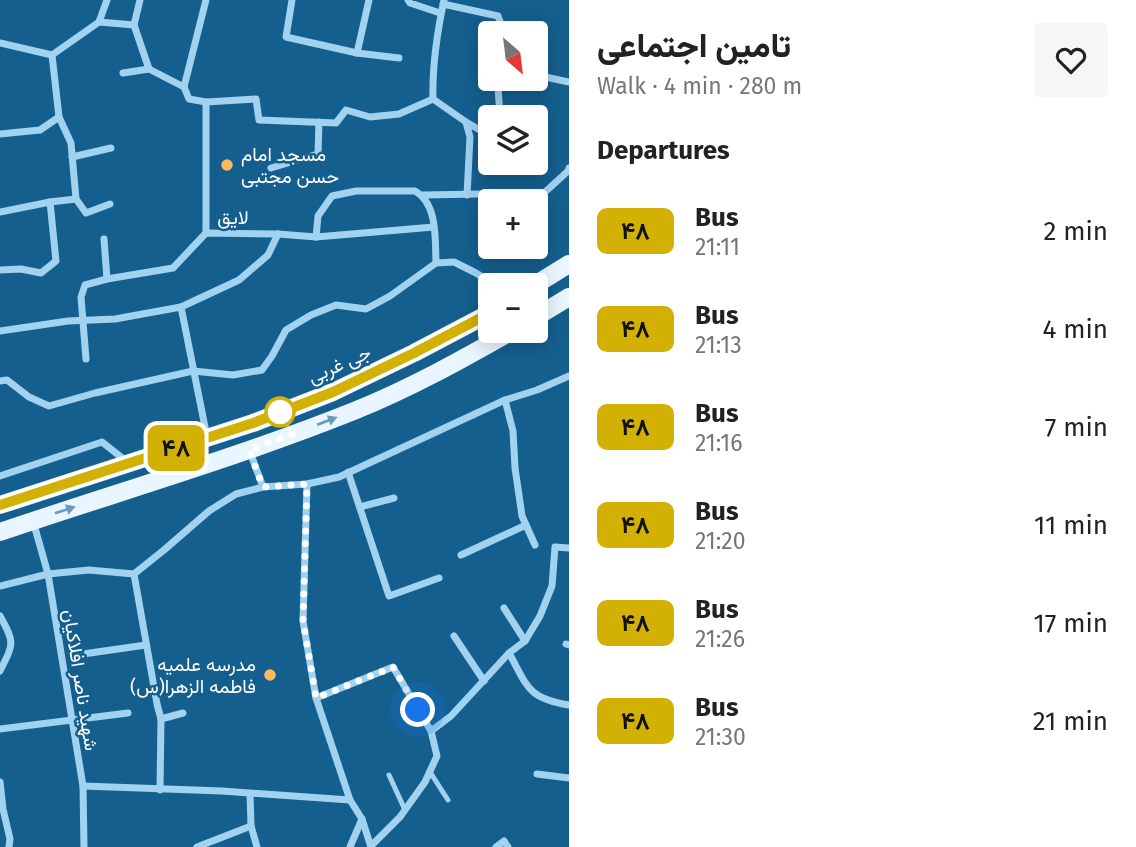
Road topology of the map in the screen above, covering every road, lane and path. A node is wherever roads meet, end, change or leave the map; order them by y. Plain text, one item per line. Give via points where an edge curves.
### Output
1 (107, 0) edge
2 (140, 0) edge
3 (206, 0) edge
4 (292, 0) edge
5 (369, 0) edge
6 (408, 0) edge
7 (444, 2) edge
8 (440, 13) junction
9 (500, 21) edge
10 (99, 22) junction
11 (134, 25) junction
12 (0, 43) edge
13 (357, 53) junction
14 (52, 55) junction
15 (399, 58) dead end
16 (149, 69) junction
17 (123, 72) dead end
18 (548, 78) edge
19 (569, 82) edge
20 (184, 87) junction
21 (433, 99) junction
22 (206, 103) junction
23 (59, 117) junction
24 (319, 122) junction
25 (467, 122) junction
26 (478, 129) edge
27 (0, 134) edge
28 (111, 148) dead end
29 (72, 158) junction
30 (271, 168) dead end
31 (569, 168) edge
32 (423, 195) junction
33 (467, 195) junction
34 (76, 199) junction
35 (50, 202) junction
36 (110, 204) dead end
37 (0, 212) edge
38 (434, 227) junction
39 (206, 233) junction
40 (278, 234) junction
41 (316, 237) junction
42 (104, 239) dead end
43 (436, 262) junction
44 (569, 264) edge
45 (0, 270) edge
46 (478, 274) edge
47 (548, 277) edge
48 (107, 279) junction
49 (569, 297) edge
50 (181, 307) junction
51 (548, 310) edge
52 (478, 319) edge
53 (82, 321) junction
54 (0, 331) edge
55 (490, 343) edge
56 (86, 359) dead end
57 (193, 371) junction
58 (569, 376) edge
59 (0, 382) edge
60 (505, 400) junction
61 (208, 438) junction
62 (249, 450) junction
63 (129, 463) junction
64 (348, 472) junction
65 (0, 476) edge
66 (307, 484) junction
67 (263, 487) junction
68 (394, 498) dead end
69 (0, 505) edge
70 (360, 508) junction
71 (33, 521) junction
72 (526, 525) junction
73 (0, 532) edge
74 (535, 545) dead end
75 (569, 548) edge
76 (461, 555) dead end
77 (48, 574) junction
78 (134, 574) junction
79 (439, 578) dead end
80 (0, 586) edge
81 (504, 608) dead end
82 (0, 615) edge
83 (454, 636) dead end
84 (525, 641) junction
85 (146, 645) junction
86 (509, 653) junction
87 (83, 654) dead end
88 (0, 671) edge
89 (484, 681) junction
90 (316, 698) junction
91 (569, 705) edge
92 (128, 713) dead end
93 (183, 713) dead end
94 (161, 719) junction
95 (72, 721) junction
96 (0, 729) edge
97 (431, 731) junction
98 (430, 772) junction
99 (537, 774) dead end
100 (388, 775) dead end
101 (569, 778) edge
102 (0, 782) edge
103 (83, 786) junction
104 (160, 790) junction
105 (250, 794) junction
106 (350, 800) junction
107 (448, 800) dead end
108 (405, 810) junction
109 (362, 819) junction
110 (251, 826) junction
111 (371, 846) edge
112 (9, 847) edge
113 (84, 847) edge
114 (197, 847) edge
115 (257, 847) edge
116 (350, 847) edge
117 (496, 847) edge
118 (508, 847) edge

1 - 10 street
2 - 11 street
3 - 20 street
4 - 13 street via 286,37
5 - 13 street
6 - 8 street
7 - 8 street
7 - 9 street via 498,16
8 - 21 street
10 - 11 street
10 - 14 street
11 - 16 street
12 - 14 street
13 - 15 street
14 - 23 street
16 - 17 street
16 - 20 street
18 - 19 street
20 - 22 street via 189,99
21 - 24 street via 399,114 370,117 346,110 336,124
21 - 25 street
22 - 24 street via 256,99 259,120
22 - 39 street
23 - 27 street via 40,130
23 - 29 street via 71,143
24 - 30 street via 318,154
25 - 26 street
25 - 33 street
28 - 29 street
29 - 34 street
31 - 33 street via 544,193
32 - 33 street
32 - 38 street
32 - 41 street via 415,191 356,191 332,196 318,216
34 - 35 street
34 - 36 street via 86,213
35 - 37 street
35 - 45 street via 57,261 41,273
38 - 41 street, لایق
38 - 43 street
39 - 40 street, لایق
39 - 48 street, لایق via 173,268
40 - 41 street, لایق
40 - 50 street via 268,256 239,280
42 - 48 street
43 - 46 street via 454,262
43 - 57 street via 366,309 336,305 310,315 286,330 262,370 233,376
44 - 47 main road
48 - 53 street, لایق via 85,285
49 - 51 main road
50 - 53 street via 115,320
50 - 57 street
52 - 61 main road, جی غربی via 333,392
53 - 54 street
53 - 56 street
62 -> 55 main road via 356,410
57 - 59 street via 49,406 7,380
57 - 61 street
58 - 60 street
60 - 64 street
60 - 72 street
61 - 63 main road, جی غربی
62 - 67 street
71 -> 62 main road
63 - 65 street via 102,442
63 - 69 main road, جی غربی
64 - 66 street
64 - 70 street
66 - 67 street
66 - 90 street via 303,621
67 - 78 street via 236,494 208,511
68 - 70 street
70 - 79 street via 389,596
71 - 73 main road
71 - 77 street, شهید ناصر افلاکیان
72 - 74 street
72 - 76 street
75 - 84 street via 555,547 552,586
77 - 78 street via 89,570
77 - 80 street
77 - 95 street, شهید ناصر افلاکیان
78 - 85 street
81 - 84 street
82 - 88 street via 12,647
83 - 89 street
84 - 86 street
85 - 87 street
85 - 94 street
86 - 89 street
86 - 91 street via 530,691
89 - 97 street
90 - 97 street via 393,667
90 - 106 street
92 - 95 street
93 - 94 street
94 - 104 street
95 - 96 street
95 - 103 street, شهید ناصر افلاکیان
97 - 98 street via 438,756
98 - 107 lane
98 - 108 street
99 - 101 street
100 - 108 lane
102 - 112 street
103 - 104 street
103 - 113 street, شهید ناصر افلاکیان
104 - 105 street
105 - 106 street
105 - 110 street
106 - 109 street
108 - 111 street
109 - 111 street
109 - 116 street
110 - 114 street
110 - 115 street
117 - 118 street via 504,841

